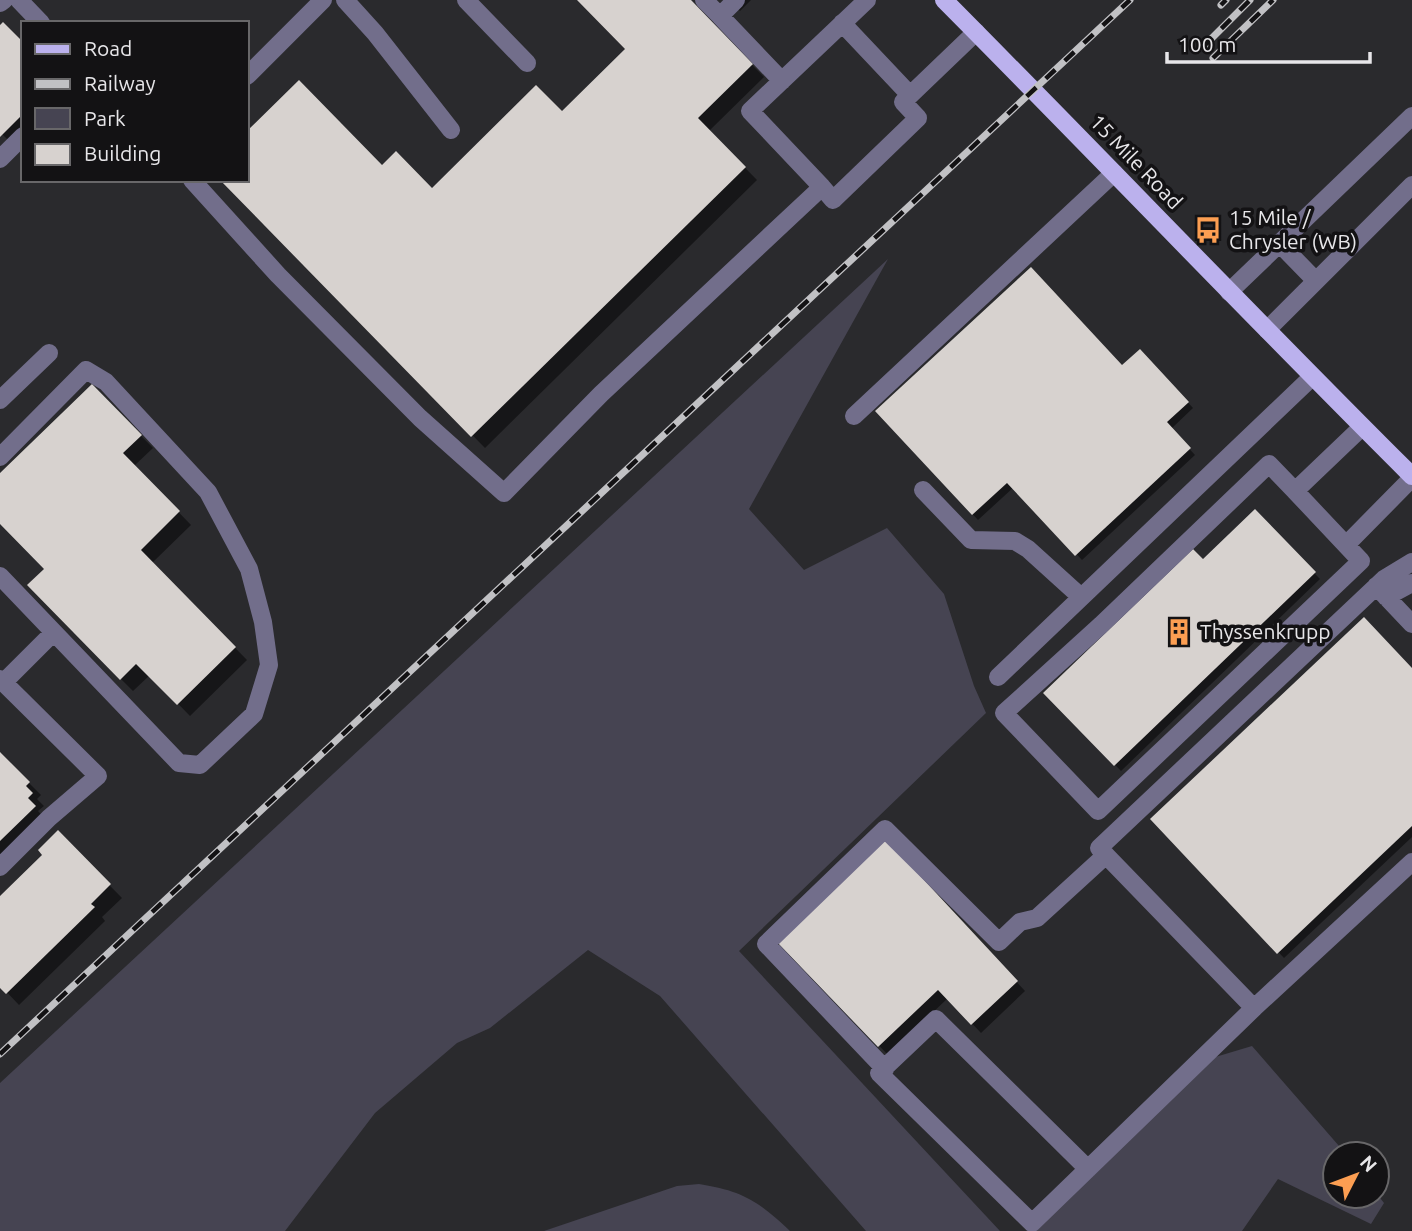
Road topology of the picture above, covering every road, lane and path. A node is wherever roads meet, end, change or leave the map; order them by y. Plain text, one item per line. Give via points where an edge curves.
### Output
1 (19, 0) edge
2 (323, 0) edge
3 (345, 0) edge
4 (466, 0) edge
5 (704, 0) edge
6 (736, 0) edge
7 (944, 0) edge
8 (861, 2) edge
9 (720, 16) junction
10 (39, 21) edge
11 (842, 23) junction
12 (976, 32) junction
13 (527, 63) dead end
14 (248, 75) edge
15 (782, 81) junction
16 (910, 95) junction
17 (1412, 116) edge
18 (451, 130) dead end
19 (21, 138) edge
20 (0, 159) edge
21 (1114, 173) junction
22 (194, 182) edge
23 (1412, 185) edge
24 (822, 187) junction
25 (1279, 243) junction
26 (1316, 281) junction
27 (1229, 292) junction
28 (1267, 330) junction
29 (49, 353) dead end
30 (1312, 377) junction
31 (0, 400) edge
32 (854, 416) dead end
33 (1362, 427) junction
34 (0, 457) edge
35 (1412, 477) edge
36 (923, 490) dead end
37 (1295, 491) junction
38 (1346, 545) junction
39 (1412, 562) edge
40 (0, 576) edge
41 (1412, 583) edge
42 (1381, 592) junction
43 (1081, 597) junction
44 (1412, 624) edge
45 (52, 633) junction
46 (998, 677) dead end
47 (2, 680) edge
48 (1106, 855) junction
49 (1412, 862) edge
50 (0, 867) edge
51 (1254, 1008) junction
52 (885, 1069) junction
53 (1088, 1169) junction

1 - 10 street
2 - 14 street
3 - 18 street
4 - 13 street
5 - 9 street
6 - 9 street
7 - 12 main road, 15 Mile Road
8 - 11 street
9 - 15 street
11 - 15 street
11 - 16 street
12 - 16 street
12 - 21 main road, 15 Mile Road
15 - 24 street via 750,111
16 - 24 street via 903,102 918,118 834,200
17 - 25 street
19 - 20 street
21 - 27 main road, 15 Mile Road
21 - 32 street
22 - 24 street via 410,408 504,493 601,394
23 - 26 street
25 - 26 street
25 - 27 street
26 - 28 street
27 - 28 main road, 15 Mile Road
28 - 30 main road, 15 Mile Road
29 - 31 street
30 - 33 main road, 15 Mile Road
30 - 43 street
33 - 35 main road, 15 Mile Road
33 - 37 street
34 - 45 street via 86,370 106,382 208,492 249,569 269,665 254,714 200,765 179,762
35 - 38 street
36 - 43 street via 971,540 1015,541
37 - 38 street
37 - 38 street via 1269,464 1004,713 1098,811 1361,561
39 - 42 street via 1384,579
40 - 45 street
41 - 42 street
42 - 44 street
42 - 48 street via 1099,848
43 - 46 street
45 - 47 street
47 - 50 street via 98,776
48 - 51 street
48 - 52 street via 1037,918 1020,922 999,942 885,829 766,944
49 - 51 street
51 - 53 street
52 - 53 street via 936,1019
52 - 53 street via 879,1073 1032,1223

